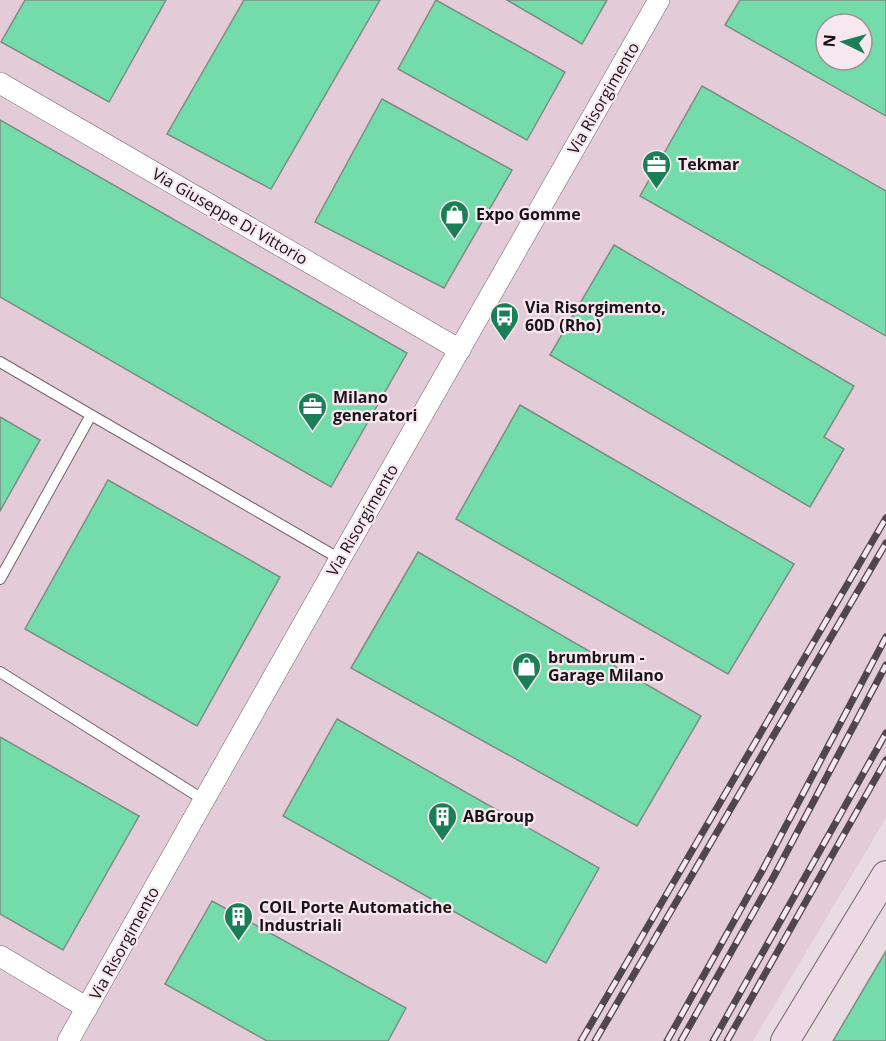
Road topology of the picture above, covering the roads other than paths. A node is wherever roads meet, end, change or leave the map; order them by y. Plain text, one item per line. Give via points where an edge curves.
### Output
1 (659, 0) edge
2 (0, 83) edge
3 (460, 350) junction
4 (0, 362) edge
5 (91, 414) junction
6 (340, 559) junction
7 (0, 579) edge
8 (0, 672) edge
9 (204, 800) junction
10 (886, 875) edge
11 (0, 956) edge
12 (87, 1008) junction
13 (68, 1041) edge
14 (785, 1041) edge

1 - 3 street, Via Risorgimento
2 - 3 street, Via Giuseppe Di Vittorio
3 - 6 street, Via Risorgimento
4 - 5 lane
5 - 6 lane
5 - 7 lane
6 - 9 street, Via Risorgimento
8 - 9 lane
9 - 12 street, Via Risorgimento
10 - 14 street
11 - 12 street
12 - 13 street, Via Risorgimento

